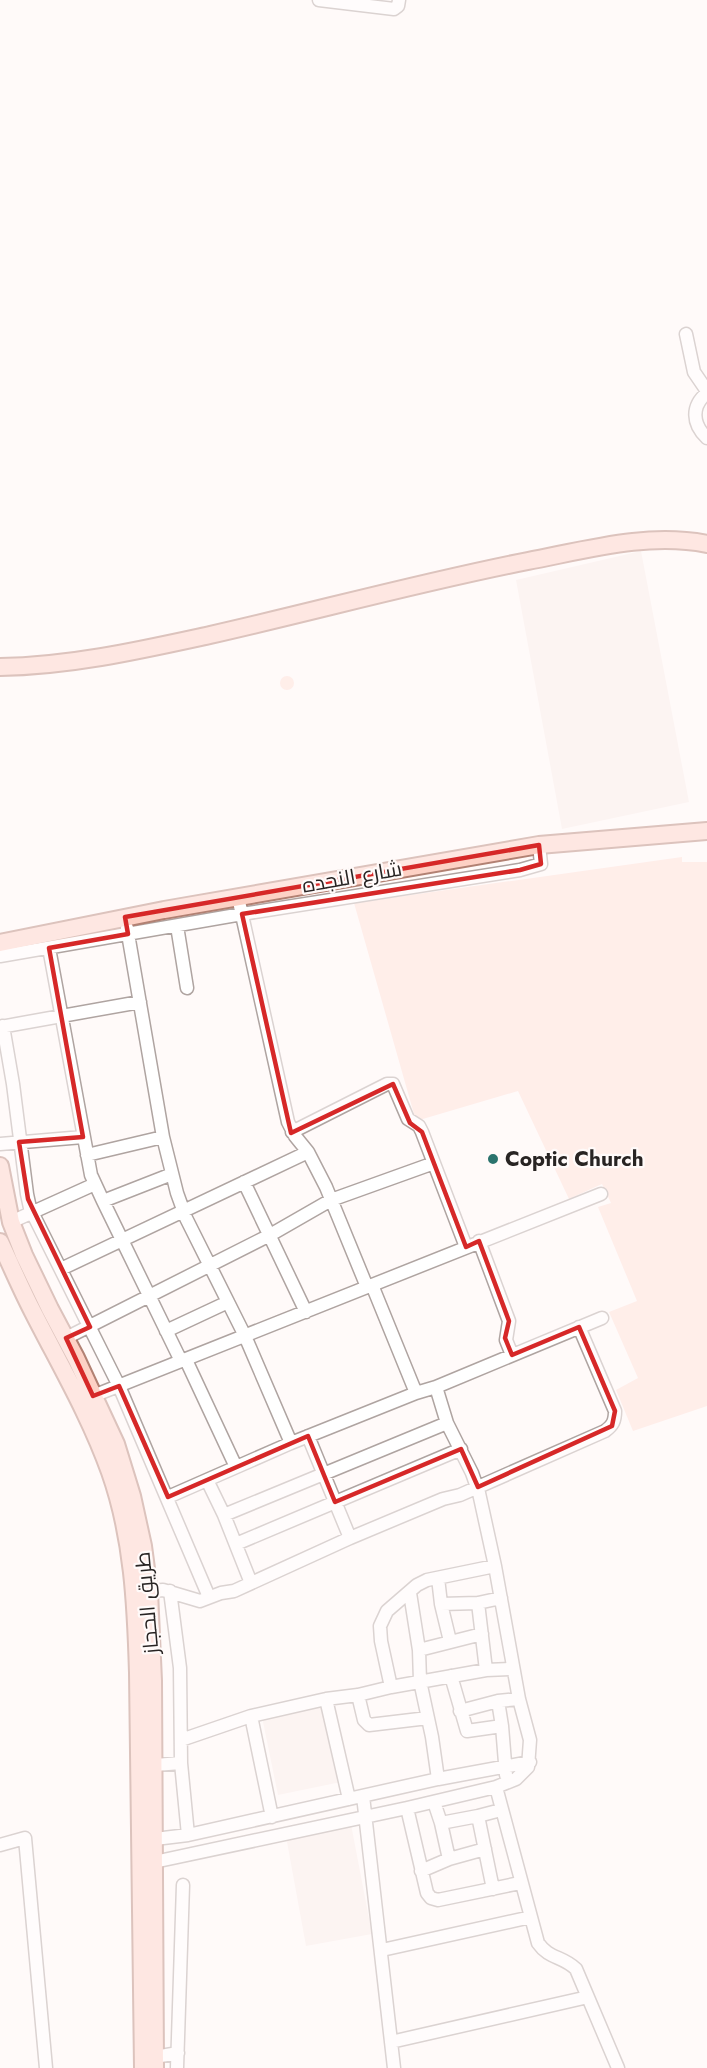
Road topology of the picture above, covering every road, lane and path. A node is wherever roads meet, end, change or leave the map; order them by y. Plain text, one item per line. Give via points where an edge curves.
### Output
1 (319, 0) edge
2 (399, 0) edge
3 (686, 334) dead end
4 (707, 392) edge
5 (707, 438) edge
6 (707, 544) edge
7 (0, 667) edge
8 (707, 831) edge
9 (539, 845) junction
10 (238, 897) junction
11 (242, 914) junction
12 (125, 917) junction
13 (177, 926) junction
14 (128, 934) junction
15 (0, 943) edge
16 (49, 948) junction
17 (0, 957) edge
18 (187, 988) dead end
19 (140, 1002) junction
20 (61, 1016) junction
21 (1, 1027) edge
22 (292, 1132) junction
23 (83, 1137) junction
24 (164, 1137) junction
25 (19, 1142) junction
26 (0, 1144) edge
27 (308, 1152) junction
28 (87, 1155) junction
29 (434, 1163) junction
30 (0, 1166) edge
31 (172, 1174) junction
32 (244, 1182) junction
33 (95, 1184) junction
34 (601, 1194) dead end
35 (331, 1200) junction
36 (103, 1202) junction
37 (183, 1211) junction
38 (32, 1213) junction
39 (10, 1222) junction
40 (270, 1235) junction
41 (121, 1240) junction
42 (479, 1241) junction
43 (0, 1242) edge
44 (466, 1246) junction
45 (210, 1265) junction
46 (61, 1269) junction
47 (370, 1286) junction
48 (149, 1297) junction
49 (228, 1302) junction
50 (306, 1312) junction
51 (602, 1318) dead end
52 (90, 1327) junction
53 (579, 1327) junction
54 (166, 1330) junction
55 (245, 1336) junction
56 (66, 1338) junction
57 (512, 1355) junction
58 (184, 1361) junction
59 (119, 1386) junction
60 (436, 1387) junction
61 (416, 1393) junction
62 (93, 1396) junction
63 (447, 1423) junction
64 (308, 1437) junction
65 (291, 1443) junction
66 (461, 1449) junction
67 (236, 1467) junction
68 (323, 1474) junction
69 (207, 1480) junction
70 (478, 1487) junction
71 (168, 1497) junction
72 (335, 1502) junction
73 (224, 1515) junction
74 (350, 1538) junction
75 (236, 1544) junction
76 (495, 1566) junction
77 (438, 1578) junction
78 (251, 1583) junction
79 (149, 1591) junction
80 (170, 1591) junction
81 (410, 1593) junction
82 (209, 1597) junction
83 (501, 1599) junction
84 (478, 1603) junction
85 (441, 1604) junction
86 (482, 1634) junction
87 (450, 1641) junction
88 (419, 1650) junction
89 (513, 1669) junction
90 (486, 1670) junction
91 (450, 1676) junction
92 (420, 1681) junction
93 (392, 1687) junction
94 (358, 1695) junction
95 (326, 1699) junction
96 (519, 1699) junction
97 (498, 1701) junction
98 (460, 1711) junction
99 (251, 1716) junction
100 (428, 1718) junction
101 (502, 1726) junction
102 (181, 1740) junction
103 (530, 1762) junction
104 (181, 1763) junction
105 (155, 1765) junction
106 (505, 1767) junction
107 (438, 1779) junction
108 (502, 1785) junction
109 (363, 1796) junction
110 (349, 1799) junction
111 (434, 1802) junction
112 (407, 1808) junction
113 (501, 1810) junction
114 (478, 1816) junction
115 (272, 1817) junction
116 (366, 1817) junction
117 (441, 1823) junction
118 (188, 1835) junction
119 (155, 1839) junction
120 (0, 1845) edge
121 (485, 1849) junction
122 (449, 1859) junction
123 (154, 1862) junction
124 (421, 1871) junction
125 (520, 1883) junction
126 (183, 1885) dead end
127 (493, 1889) junction
128 (531, 1917) junction
129 (382, 1950) junction
130 (588, 1997) junction
131 (391, 2042) junction
132 (178, 2053) junction
133 (151, 2064) edge
134 (46, 2068) edge
135 (177, 2068) edge
136 (394, 2068) edge
137 (618, 2068) edge

1 - 2 street via 394,9
3 - 4 street via 694,372
4 - 5 street via 694,415 700,432
6 - 7 main road via 685,539 647,540 594,549 496,567 153,648 41,666
8 - 9 main road, شارع النجده
9 - 10 main road, شارع النجده
9 - 11 street via 540,864 508,872
10 - 11 street
10 - 12 main road, شارع النجده
11 - 13 street
11 - 22 street
12 - 14 street
12 - 15 main road, شارع النجده
13 - 14 street
13 - 18 street
14 - 16 street
14 - 19 street
16 - 17 street
16 - 20 street
19 - 20 street
19 - 24 street
20 - 21 street
20 - 23 street
21 - 25 street via 13,1084
22 - 27 street
22 - 29 street via 391,1083 408,1119 421,1130
23 - 25 street
23 - 28 street
24 - 28 street
24 - 31 street
25 - 26 street
25 - 38 street
27 - 32 street
27 - 35 street
28 - 33 street
29 - 35 street
29 - 44 street
30 - 39 main road, طريق الحجاز
31 - 36 street
31 - 37 street
32 - 37 street
32 - 40 street
33 - 36 street
33 - 38 street
34 - 42 street
35 - 40 street
35 - 47 street
36 - 41 street
37 - 41 street
37 - 45 street
38 - 39 street
38 - 46 street
39 - 56 main road, طريق الحجاز
40 - 45 street
40 - 50 street
41 - 46 street
41 - 48 street
42 - 44 street
42 - 57 street via 509,1321 506,1340
43 - 133 main road, طريق الحجاز via 86,1411 110,1473 129,1552 136,1611
44 - 47 street
45 - 48 street
45 - 49 street
46 - 52 street
47 - 50 street
47 - 61 street
48 - 52 street
48 - 54 street
49 - 54 street
49 - 55 street
50 - 55 street
51 - 53 street
52 - 56 street
52 - 59 street
53 - 57 street
53 - 70 street via 615,1411 612,1426
54 - 58 street
55 - 58 street
55 - 65 street
56 - 62 main road, طريق الحجاز
57 - 60 street
58 - 59 street
58 - 67 street
59 - 62 street
59 - 71 street
60 - 61 street
60 - 63 street
61 - 64 street
62 - 79 main road, طريق الحجاز via 125,1472 138,1520
63 - 66 street
63 - 68 street
64 - 65 street
64 - 68 street
65 - 67 street
66 - 70 street
66 - 72 street
67 - 69 street
68 - 72 street
68 - 73 street
69 - 71 street
69 - 73 street
70 - 74 street
70 - 76 street
71 - 82 street
72 - 74 street
72 - 75 street
73 - 75 street
74 - 78 street
75 - 78 street
76 - 77 street
76 - 83 street
77 - 81 street via 427,1580
77 - 85 street
78 - 82 street
79 - 80 street
79 - 105 main road, طريق الحجاز
80 - 82 street via 200,1601
80 - 102 street via 180,1668
81 - 88 street
81 - 93 street via 387,1611 380,1626
83 - 84 street
83 - 89 street
84 - 85 street
84 - 86 street
85 - 87 street
86 - 87 street
86 - 90 street
87 - 88 street
88 - 92 street
89 - 90 street
89 - 96 street
90 - 91 street
91 - 92 street
91 - 98 street
92 - 93 street
92 - 100 street
93 - 94 street
94 - 95 street
94 - 100 street via 369,1725
95 - 99 street
95 - 110 street
96 - 97 street
96 - 103 street via 530,1740
97 - 98 street
97 - 101 street
98 - 101 street via 466,1731
99 - 102 street
99 - 115 street
100 - 107 street
101 - 106 street
102 - 104 street
103 - 106 street
103 - 108 street via 521,1776
104 - 105 street
104 - 118 street
105 - 119 main road, طريق الحجاز
106 - 107 street
106 - 108 street
107 - 109 street
108 - 111 street
108 - 113 street
109 - 110 street
109 - 116 street
110 - 115 street
111 - 112 street
111 - 117 street
112 - 116 street
112 - 124 street
113 - 114 street
113 - 125 street
114 - 117 street
114 - 121 street
115 - 118 street
116 - 123 street
116 - 129 street
117 - 122 street
118 - 119 street
119 - 123 main road, طريق الحجاز
120 - 134 street via 25,1838
121 - 122 street
121 - 127 street
122 - 124 street
123 - 133 main road, طريق الحجاز
124 - 127 street via 427,1893 434,1900
125 - 127 street
125 - 128 street
126 - 132 street
128 - 129 street
128 - 130 street via 540,1947 573,1966
129 - 131 street
130 - 131 street
130 - 137 street
131 - 136 street
132 - 133 street
132 - 135 street

